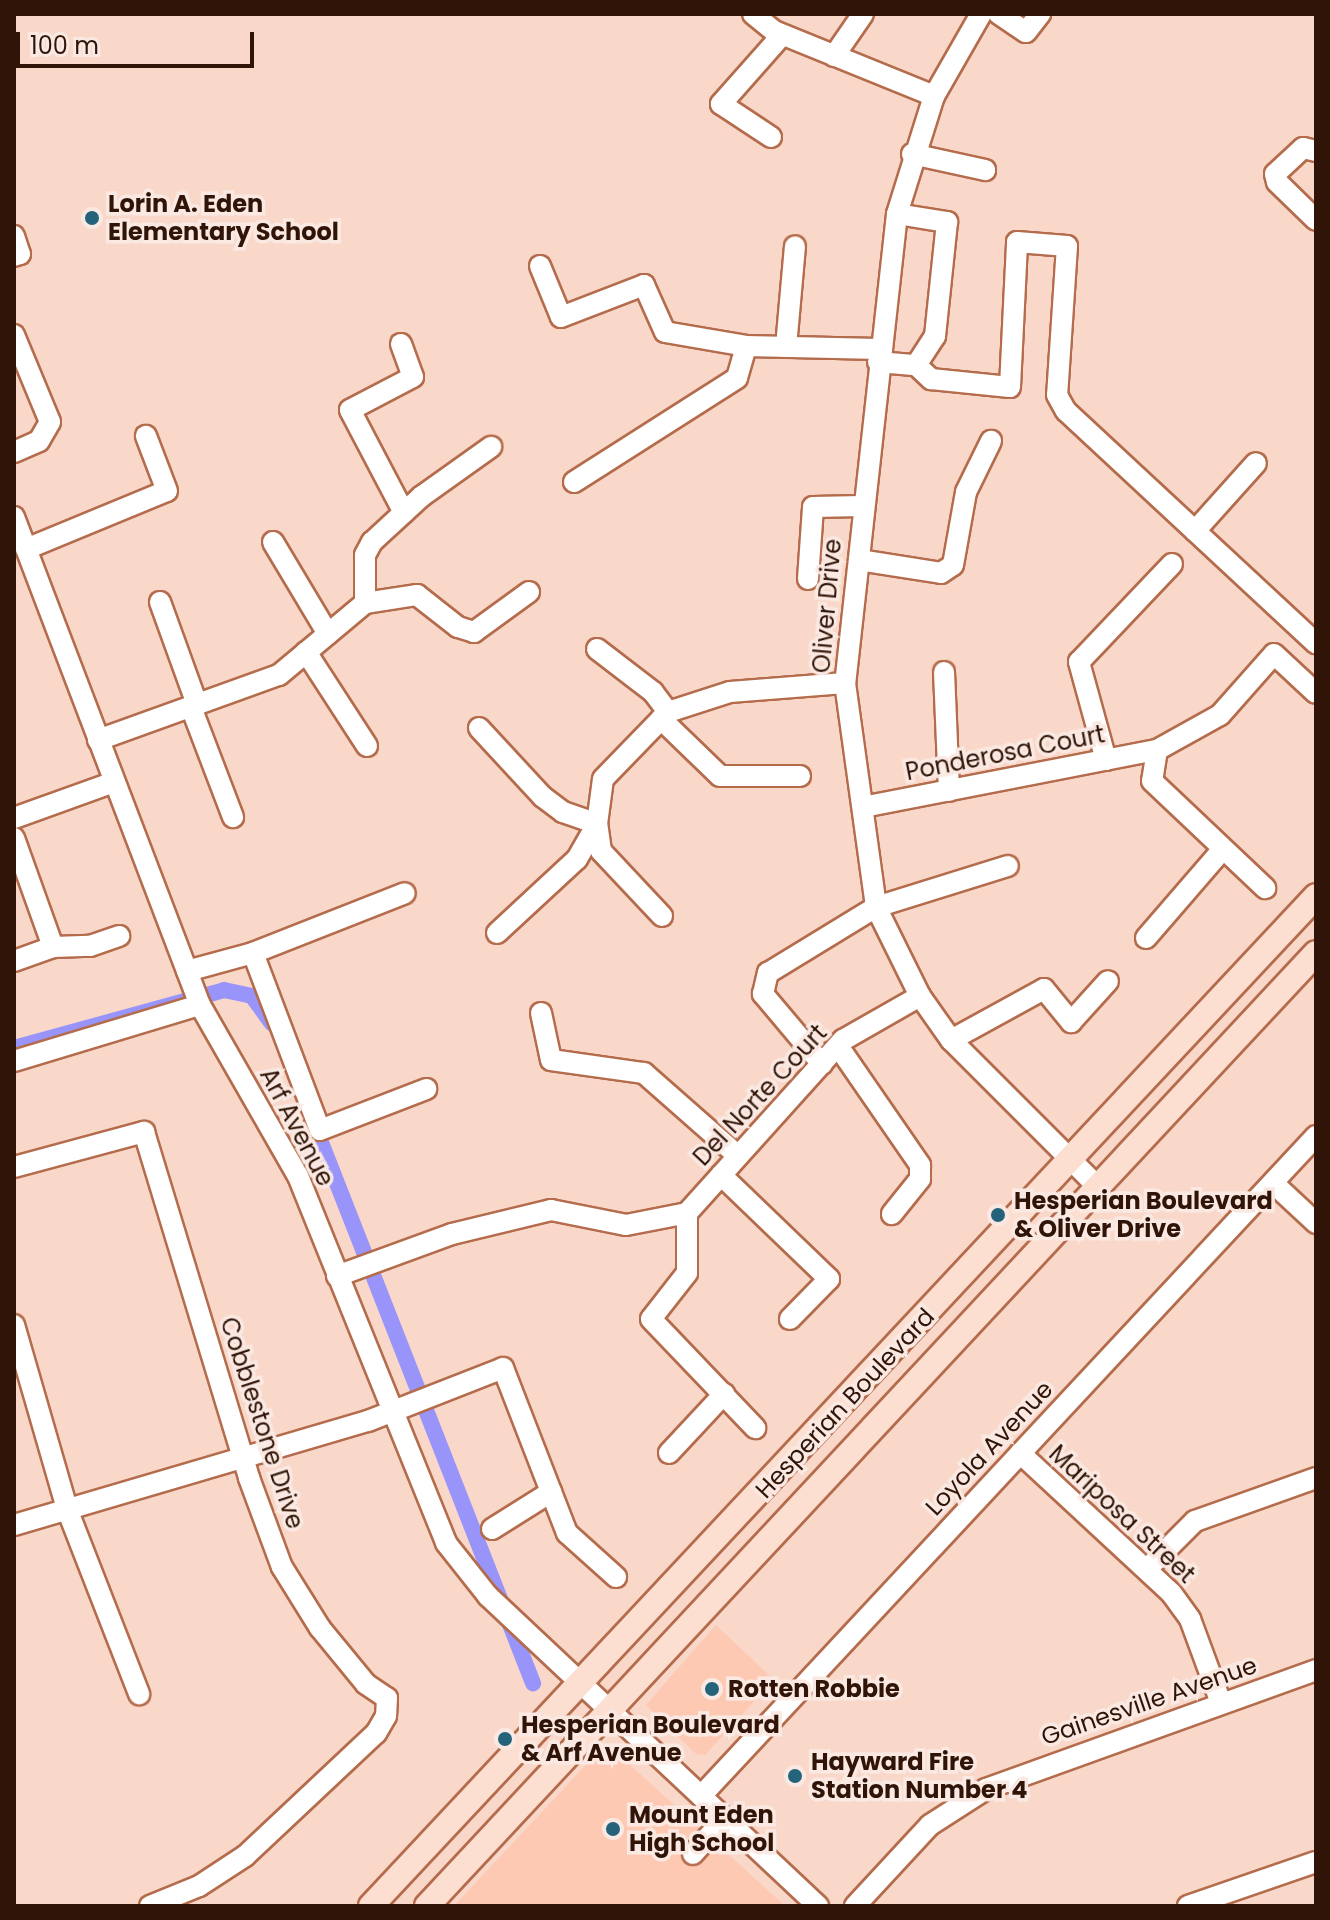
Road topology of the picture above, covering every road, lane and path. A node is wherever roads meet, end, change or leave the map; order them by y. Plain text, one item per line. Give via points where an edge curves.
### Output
1 (753, 14) edge
2 (863, 14) edge
3 (981, 14) edge
4 (999, 14) edge
5 (1040, 14) edge
6 (782, 35) junction
7 (834, 56) junction
8 (934, 96) junction
9 (771, 137) dead end
10 (1316, 151) edge
11 (912, 154) junction
12 (985, 170) dead end
13 (897, 214) junction
14 (1316, 220) edge
15 (14, 236) edge
16 (795, 246) dead end
17 (14, 256) edge
18 (540, 266) dead end
19 (17, 338) edge
20 (401, 344) dead end
21 (746, 346) junction
22 (786, 347) junction
23 (878, 355) junction
24 (916, 365) junction
25 (146, 436) dead end
26 (991, 441) dead end
27 (491, 447) dead end
28 (14, 452) edge
29 (1256, 463) dead end
30 (574, 482) dead end
31 (862, 506) junction
32 (404, 513) junction
33 (14, 517) edge
34 (1195, 531) junction
35 (273, 542) dead end
36 (26, 549) junction
37 (859, 560) junction
38 (1172, 564) dead end
39 (808, 579) dead end
40 (529, 592) dead end
41 (160, 602) dead end
42 (365, 603) junction
43 (328, 634) junction
44 (1316, 643) edge
45 (597, 649) dead end
46 (306, 652) junction
47 (944, 672) dead end
48 (845, 683) junction
49 (1316, 693) edge
50 (194, 706) junction
51 (664, 716) junction
52 (479, 728) dead end
53 (98, 740) junction
54 (367, 746) dead end
55 (1157, 750) junction
56 (1106, 760) junction
57 (800, 776) dead end
58 (114, 782) junction
59 (949, 791) junction
60 (863, 807) junction
61 (233, 817) dead end
62 (14, 818) edge
63 (597, 824) junction
64 (14, 838) edge
65 (1222, 850) junction
66 (1008, 866) dead end
67 (1265, 888) dead end
68 (405, 893) dead end
69 (1316, 896) edge
70 (876, 907) junction
71 (662, 916) dead end
72 (497, 933) dead end
73 (119, 936) dead end
74 (1146, 938) dead end
75 (52, 948) junction
76 (253, 953) junction
77 (1316, 953) edge
78 (14, 961) edge
79 (187, 971) junction
80 (1108, 981) dead end
81 (920, 996) junction
82 (200, 1005) junction
83 (541, 1013) dead end
84 (951, 1040) junction
85 (838, 1046) junction
86 (14, 1061) edge
87 (822, 1064) junction
88 (426, 1089) dead end
89 (1316, 1136) edge
90 (738, 1156) junction
91 (1072, 1161) junction
92 (14, 1167) edge
93 (721, 1175) junction
94 (1273, 1183) junction
95 (1099, 1188) junction
96 (687, 1213) junction
97 (892, 1214) dead end
98 (1316, 1223) edge
99 (337, 1276) junction
100 (790, 1319) dead end
101 (14, 1325) edge
102 (724, 1394) junction
103 (391, 1414) junction
104 (755, 1428) dead end
105 (669, 1453) dead end
106 (1020, 1453) junction
107 (244, 1459) junction
108 (1316, 1478) edge
109 (551, 1492) junction
110 (67, 1509) junction
111 (14, 1525) edge
112 (492, 1529) dead end
113 (1147, 1569) junction
114 (616, 1577) dead end
115 (1316, 1670) edge
116 (582, 1684) junction
117 (139, 1694) dead end
118 (1221, 1703) junction
119 (610, 1711) junction
120 (701, 1796) junction
121 (725, 1818) junction
122 (693, 1854) dead end
123 (1316, 1862) edge
124 (150, 1906) edge
125 (371, 1906) edge
126 (427, 1906) edge
127 (818, 1906) edge
128 (855, 1906) edge
129 (1188, 1906) edge

1 - 6 street
2 - 7 street
3 - 8 street, Oliver Drive
4 - 5 street via 1026,32
6 - 7 street
6 - 9 street via 721,104
7 - 8 street
8 - 11 street, Oliver Drive
10 - 14 street via 1303,148 1275,174
11 - 12 street
11 - 13 street, Oliver Drive
13 - 23 street, Oliver Drive
13 - 24 street via 947,222 935,336
15 - 17 street via 20,254
16 - 22 street
18 - 21 street via 561,317 644,285 665,332
19 - 28 street via 50,422 39,441
20 - 32 street via 413,377 350,410
21 - 22 street
21 - 30 street via 737,378
22 - 23 street
23 - 24 street
23 - 31 street, Oliver Drive
24 - 34 street via 931,379 1010,387 1017,242 1067,246 1057,395 1066,411
25 - 36 street via 167,491
26 - 37 street via 966,492 953,565 941,573
27 - 32 street
29 - 34 street
31 - 37 street, Oliver Drive
31 - 39 street via 813,507
32 - 42 street via 365,555
33 - 36 street, Arf Avenue
34 - 44 street
35 - 43 street
36 - 53 street, Arf Avenue
37 - 48 street, Oliver Drive
38 - 56 street via 1079,662
40 - 42 street via 474,632 458,627 417,595
41 - 50 street
42 - 43 street
43 - 46 street
45 - 51 street via 653,692
46 - 50 street via 279,675
46 - 54 street
47 - 59 street
48 - 51 street via 730,692
48 - 60 street, Oliver Drive
49 - 55 street, Ponderosa Court via 1274,654 1220,715
50 - 53 street
50 - 61 street
51 - 57 street via 720,776
51 - 63 street via 603,779
52 - 63 street via 543,797 563,812
53 - 58 street, Arf Avenue
55 - 56 street, Ponderosa Court
55 - 65 street via 1152,781
56 - 59 street, Ponderosa Court
58 - 62 street
58 - 79 street, Arf Avenue
59 - 60 street, Ponderosa Court
60 - 70 street, Oliver Drive
63 - 71 street via 601,851
63 - 72 street via 577,859
64 - 75 street
65 - 67 street
65 - 74 street
66 - 70 street
68 - 76 street
69 - 91 main road, Hesperian Boulevard
70 - 81 street, Oliver Drive
70 - 87 street via 768,973 762,983 763,994
73 - 75 street via 90,946
75 - 78 street
76 - 79 street
76 - 88 street via 320,1130
77 - 95 main road, Hesperian Boulevard
79 - 82 street, Arf Avenue
80 - 84 street via 1071,1022 1044,989
81 - 84 street, Oliver Drive
81 - 85 street, Del Norte Court
82 - 86 street
82 - 99 street, Arf Avenue via 283,1146
83 - 90 street via 551,1060 644,1073
84 - 91 street, Oliver Drive
85 - 87 street, Del Norte Court
85 - 97 street via 920,1165 920,1179
87 - 90 street, Del Norte Court
89 - 94 street, Loyola Avenue
90 - 93 street, Del Norte Court
91 - 95 street, Oliver Drive
91 - 116 main road, Hesperian Boulevard
92 - 107 street, Cobblestone Drive via 144,1132
93 - 96 street, Del Norte Court
93 - 100 street via 829,1279
94 - 98 street
94 - 106 street, Loyola Avenue
95 - 119 main road, Hesperian Boulevard
96 - 99 street via 626,1225 551,1210 452,1234
96 - 102 street via 687,1273 651,1319
99 - 103 street, Arf Avenue
101 - 110 street
102 - 104 street
102 - 105 street
103 - 107 street
103 - 109 street via 503,1368
103 - 116 street, Arf Avenue via 431,1513 464,1570
106 - 113 street, Mariposa Street
106 - 120 street, Loyola Avenue
107 - 110 street
107 - 124 street, Cobblestone Drive via 299,1599 366,1684 387,1698 386,1716 376,1733 245,1856 199,1886
108 - 113 street via 1195,1521
109 - 112 street
109 - 114 street via 567,1533
110 - 111 street
110 - 117 street
113 - 118 street, Mariposa Street via 1190,1619
115 - 118 street, Gainesville Avenue
116 - 119 street, Arf Avenue
116 - 125 main road, Hesperian Boulevard
118 - 128 street, Gainesville Avenue via 986,1789 930,1825
119 - 120 street, Arf Avenue
119 - 126 main road, Hesperian Boulevard
120 - 121 street, Arf Avenue
121 - 122 street
121 - 127 street, Arf Avenue
123 - 129 street

